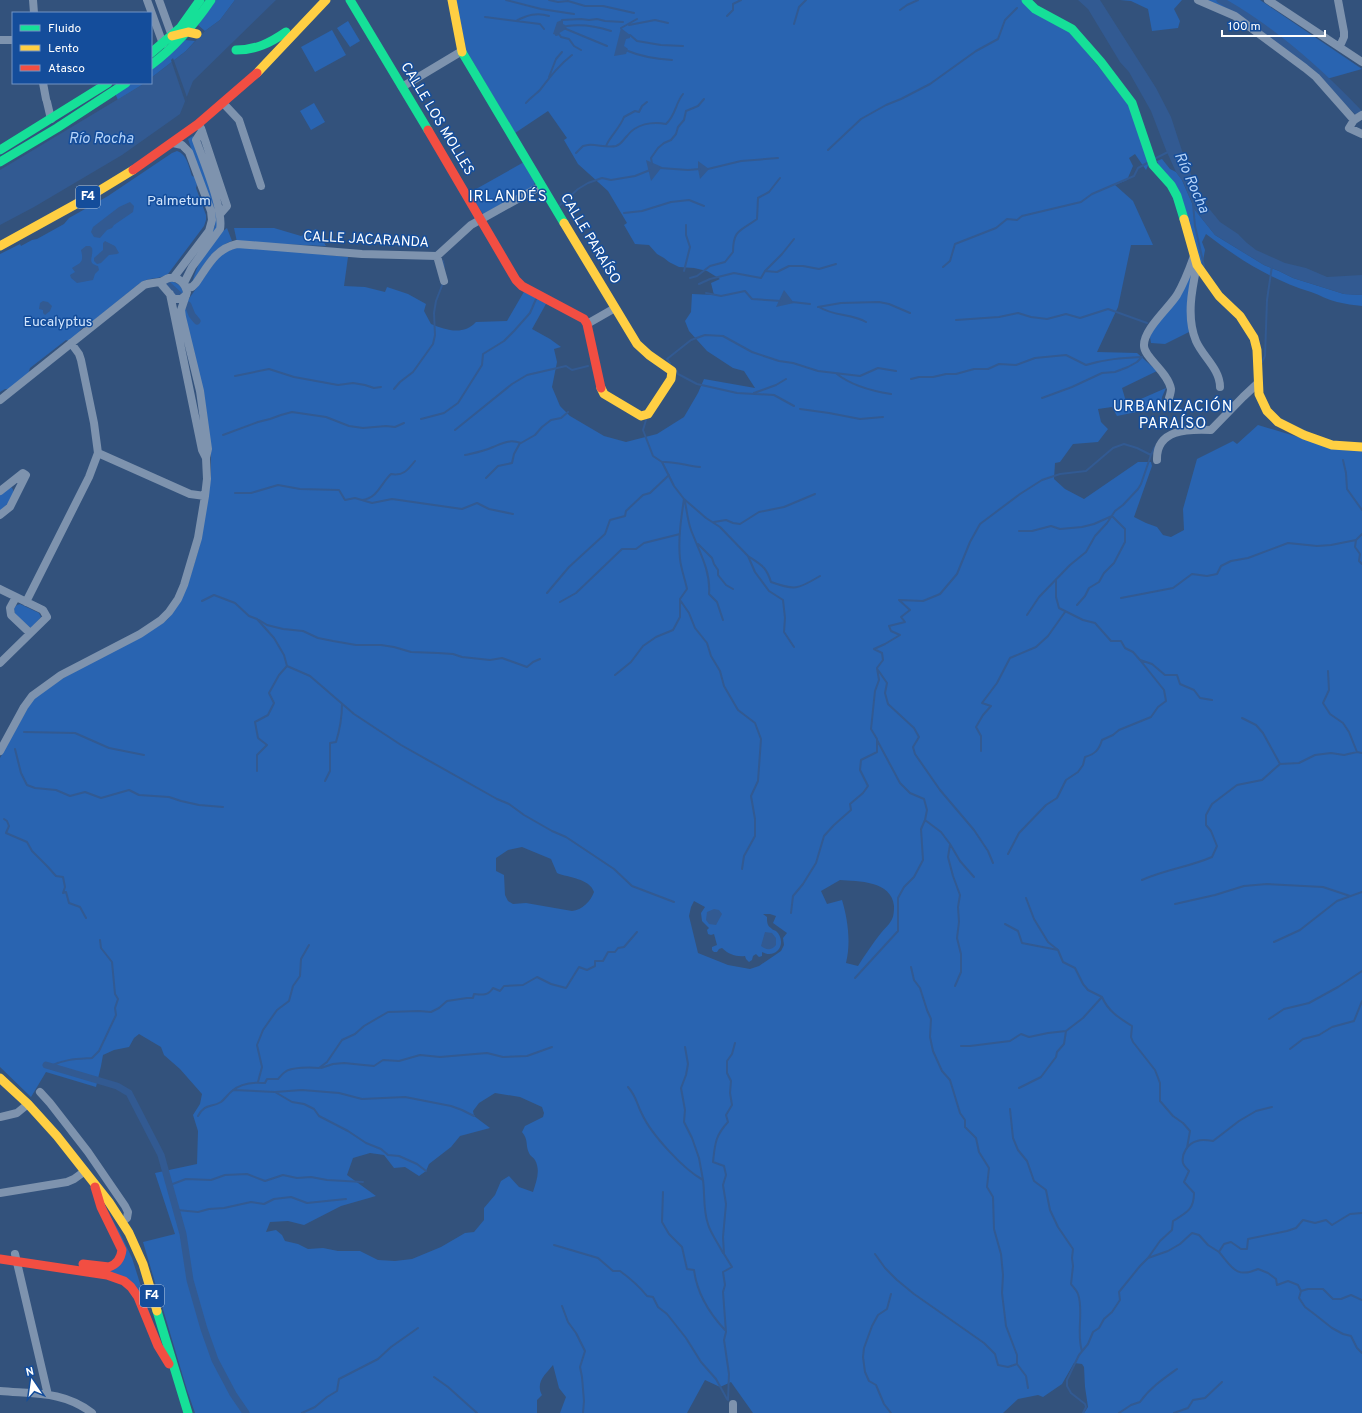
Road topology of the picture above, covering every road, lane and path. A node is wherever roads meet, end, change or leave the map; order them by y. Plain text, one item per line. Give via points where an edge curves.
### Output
1 (33, 0) edge
2 (147, 0) edge
3 (159, 0) edge
4 (200, 0) edge
5 (211, 0) edge
6 (315, 0) edge
7 (326, 0) edge
8 (350, 0) edge
9 (452, 0) edge
10 (1026, 0) edge
11 (1198, 0) edge
12 (1268, 0) edge
13 (1338, 0) edge
14 (34, 12) edge
15 (151, 12) edge
16 (152, 14) edge
17 (286, 32) junction
18 (192, 33) junction
19 (172, 36) junction
20 (0, 40) edge
21 (12, 40) edge
22 (163, 44) junction
23 (1340, 46) junction
24 (236, 50) dead end
25 (462, 51) junction
26 (152, 52) edge
27 (1362, 62) edge
28 (152, 64) edge
29 (43, 84) edge
30 (106, 84) edge
31 (124, 84) edge
32 (402, 87) junction
33 (224, 104) junction
34 (1362, 114) edge
35 (51, 119) junction
36 (1354, 120) junction
37 (200, 127) junction
38 (1362, 134) edge
39 (173, 143) junction
40 (0, 150) edge
41 (0, 162) edge
42 (261, 186) dead end
43 (541, 186) junction
44 (481, 220) junction
45 (0, 236) edge
46 (0, 246) edge
47 (438, 256) junction
48 (1196, 261) junction
49 (174, 277) junction
50 (444, 281) dead end
51 (162, 282) junction
52 (185, 289) junction
53 (170, 294) junction
54 (614, 308) junction
55 (587, 324) junction
56 (71, 344) junction
57 (1258, 383) junction
58 (1220, 387) dead end
59 (1169, 398) dead end
60 (0, 400) edge
61 (1362, 447) edge
62 (98, 453) junction
63 (206, 458) junction
64 (1157, 460) dead end
65 (0, 491) edge
66 (205, 496) junction
67 (0, 515) edge
68 (0, 589) edge
69 (16, 597) junction
70 (26, 602) junction
71 (30, 633) junction
72 (0, 663) edge
73 (0, 751) edge
74 (0, 1078) edge
75 (40, 1092) dead end
76 (28, 1104) junction
77 (0, 1117) edge
78 (66, 1124) junction
79 (58, 1136) junction
80 (85, 1171) junction
81 (94, 1183) junction
82 (0, 1193) edge
83 (122, 1222) junction
84 (0, 1252) edge
85 (16, 1258) junction
86 (0, 1259) edge
87 (175, 1373) junction
88 (0, 1391) edge
89 (48, 1395) junction
90 (733, 1404) dead end
91 (92, 1413) edge
92 (188, 1413) edge
93 (733, 1413) edge

1 - 14 street
2 - 15 street
3 - 19 street
4 - 19 main road
5 - 18 main road
6 - 17 main road, F4
7 - 33 main road, F4 via 257,74
8 - 32 main road, CALLE LOS MOLLES
9 - 25 main road, CALLE PARAÍSO
10 - 48 main road via 1035,9 1072,29 1132,103 1154,165 1177,196
11 - 36 street via 1235,16 1305,68
12 - 23 street
13 - 23 street via 1344,32
16 - 22 street
17 - 24 main road via 260,48
17 - 45 main road, F4 via 219,96 139,157 51,210
18 - 19 main road
18 - 28 main road
19 - 22 main road
20 - 21 street
22 - 26 main road
23 - 27 street
25 - 32 street
25 - 43 main road, CALLE PARAÍSO
29 - 35 street
30 - 35 main road
31 - 41 main road
32 - 44 main road, CALLE LOS MOLLES
33 - 37 main road, F4
33 - 42 street via 239,120
34 - 36 street
35 - 40 main road
36 - 38 street via 1349,128
37 - 39 main road, F4
37 - 52 street via 227,206 220,214 220,229 192,267
39 - 46 main road, F4 via 118,180
39 - 49 street via 189,152 212,220 209,231
43 - 44 street, CALLE JACARANDA
43 - 54 main road, CALLE PARAÍSO
44 - 47 street, CALLE JACARANDA
44 - 55 main road, CALLE LOS MOLLES via 522,286 584,319
47 - 50 street
47 - 52 street, CALLE JACARANDA via 362,254 235,244 218,252 196,283
48 - 57 main road via 1219,296 1240,316 1254,338 1258,350
48 - 58 street via 1191,304 1193,329 1197,342 1214,367 1220,380
48 - 59 street via 1176,297 1145,336 1145,352 1161,368 1171,389
49 - 51 street
49 - 52 street via 180,280
51 - 53 street via 162,286
51 - 56 street via 144,285
52 - 53 street via 181,299 177,300
52 - 63 street via 181,310 200,391 208,449
53 - 63 street via 202,450
54 - 55 street
54 - 55 main road, CALLE PARAÍSO via 637,344 672,371 671,379 648,414 641,416 604,394
56 - 60 street
56 - 62 street via 81,360
57 - 61 main road via 1259,394 1267,411 1278,422 1332,445
57 - 64 street via 1211,430 1183,431 1165,437 1160,444
62 - 66 street via 190,494
62 - 70 street via 89,477
63 - 66 street
65 - 67 street via 23,473 26,475 10,507
66 - 73 street via 190,567 178,599 169,612 140,634 42,687 24,707
68 - 69 street
69 - 70 street
69 - 71 street via 10,608 11,615
70 - 71 street via 46,614 45,619
71 - 72 street
74 - 76 main road, F4
75 - 78 street
76 - 77 street via 11,1116
76 - 79 main road, F4
78 - 79 street
78 - 83 street via 125,1206 127,1218
79 - 80 main road, F4
80 - 81 main road, F4
80 - 82 street via 67,1182
81 - 83 main road, F4
81 - 85 main road via 101,1207 122,1250 117,1264 110,1267
83 - 87 main road, F4 via 143,1264
84 - 85 main road
85 - 86 main road
85 - 87 main road via 107,1275 124,1281 138,1297 158,1346
85 - 89 street
87 - 92 main road, F4
88 - 89 street
89 - 91 street via 66,1398
90 - 93 street

